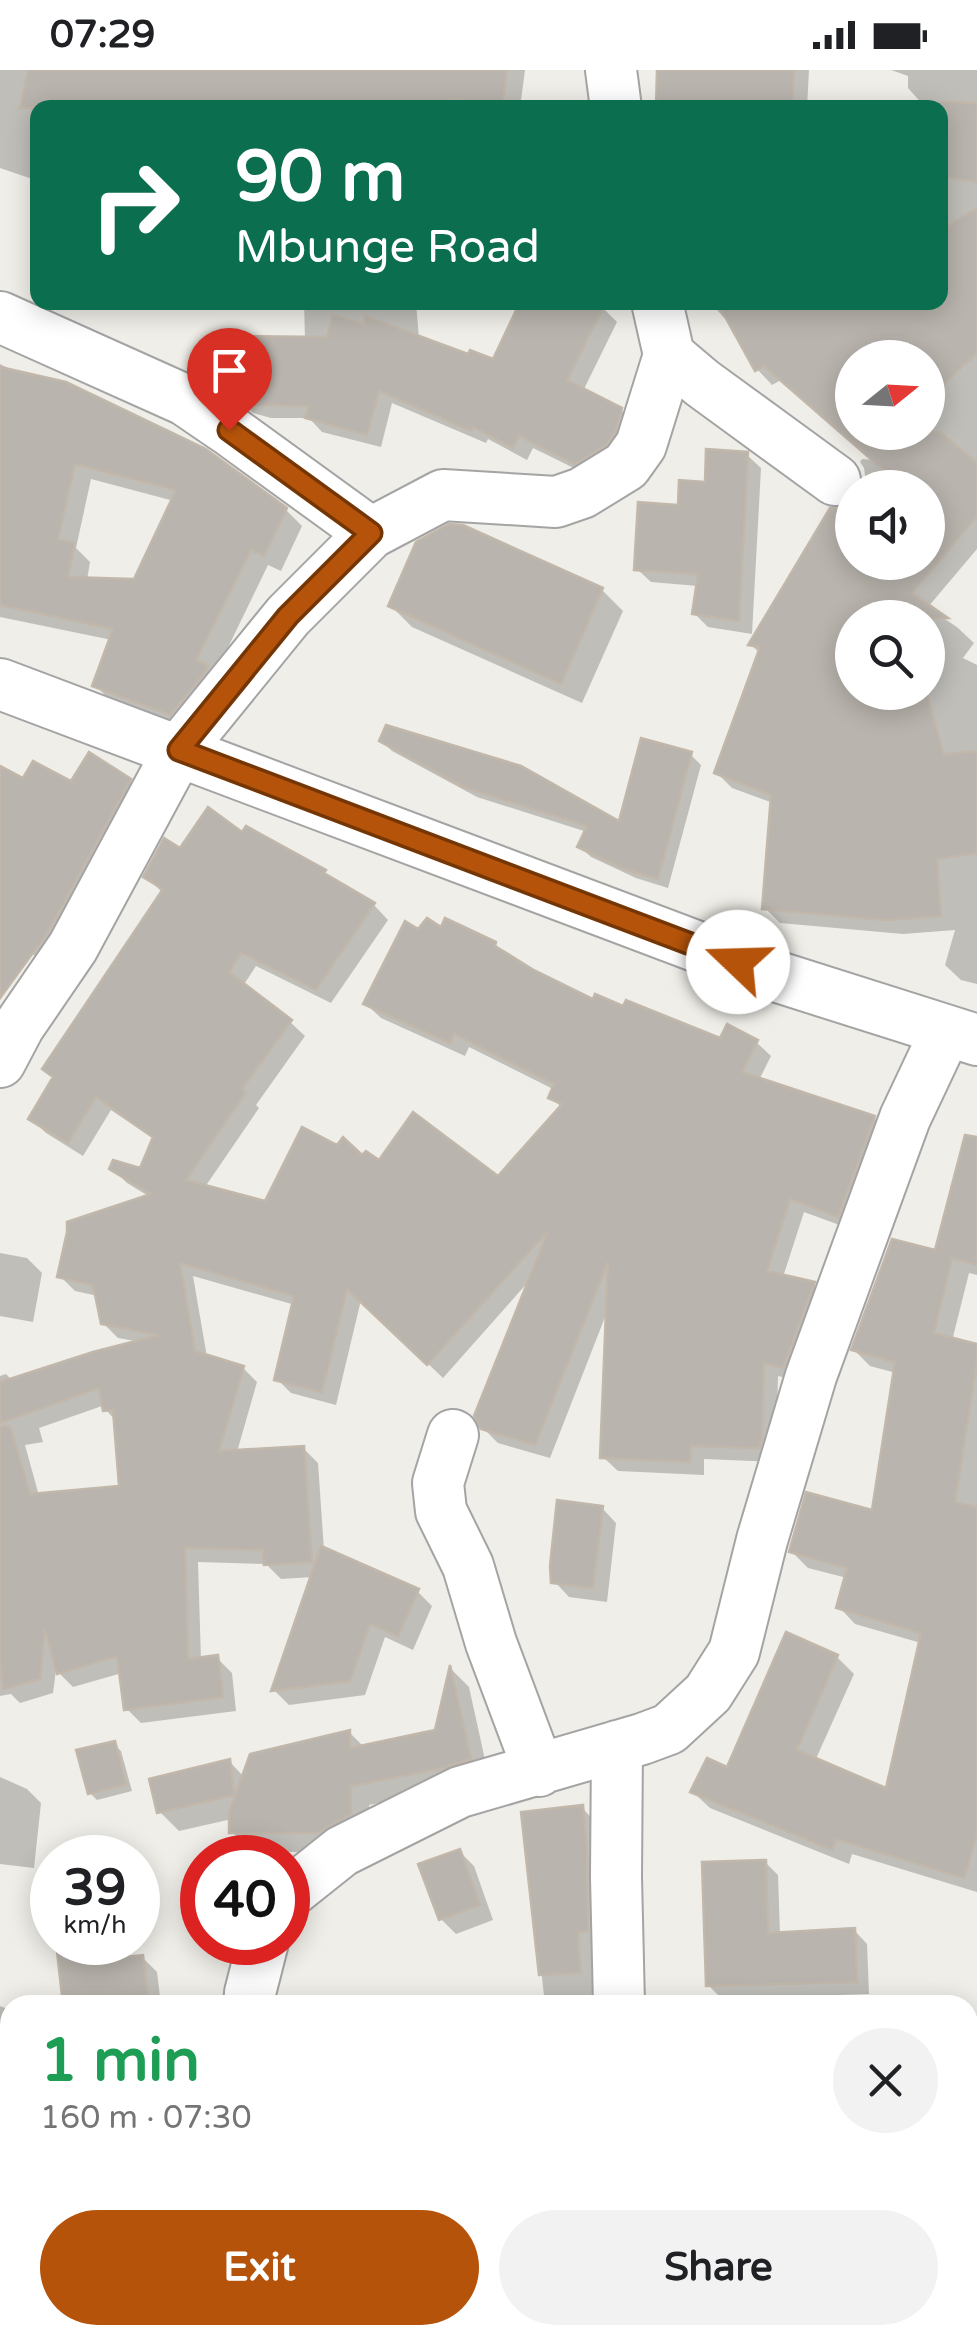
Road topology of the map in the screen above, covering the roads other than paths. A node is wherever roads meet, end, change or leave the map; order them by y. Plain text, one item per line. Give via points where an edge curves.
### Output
1 (610, 70) edge
2 (615, 100) edge
3 (659, 310) edge
4 (0, 317) edge
5 (669, 355) junction
6 (835, 480) dead end
7 (371, 533) junction
8 (0, 684) edge
9 (179, 750) junction
10 (962, 1036) edge
11 (0, 1062) edge
12 (452, 1435) dead end
13 (617, 1746) junction
14 (538, 1771) junction
15 (310, 1876) edge
16 (256, 1965) edge
17 (250, 1995) edge
18 (620, 1995) edge

1 - 2 street
3 - 5 street
4 - 7 street via 185,400
5 - 6 street
5 - 7 street via 641,445 626,466 582,494 556,502 443,495
7 - 9 street via 288,616
8 - 9 street
9 - 10 street via 775,976
9 - 11 street via 73,947
10 - 13 street via 905,1118 811,1376 734,1652 708,1692 669,1729
12 - 14 street via 438,1484 441,1511 468,1566
13 - 14 street
13 - 18 street
14 - 15 street via 460,1792 342,1850
16 - 17 street

